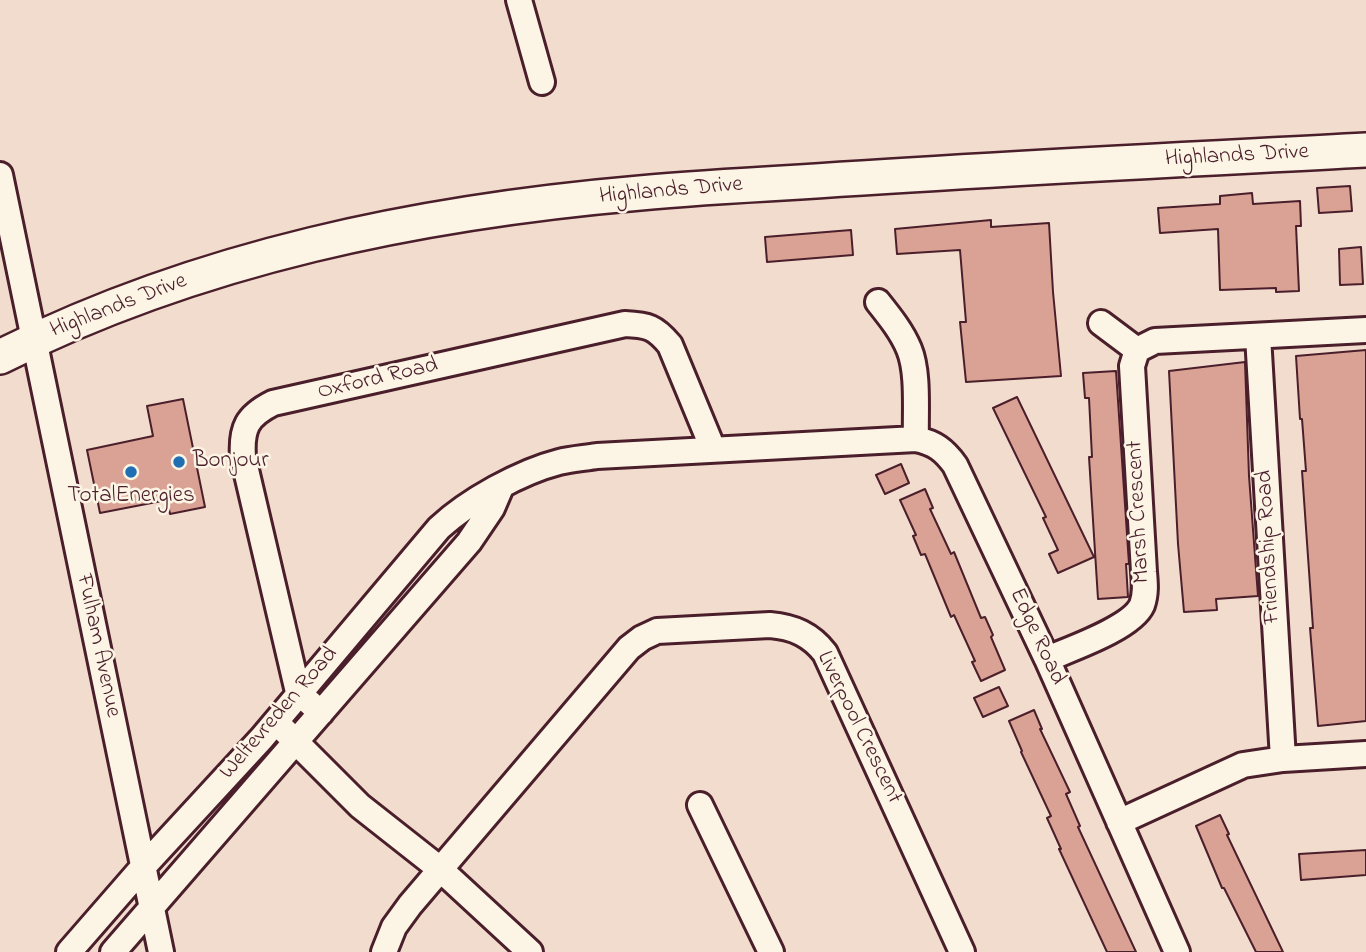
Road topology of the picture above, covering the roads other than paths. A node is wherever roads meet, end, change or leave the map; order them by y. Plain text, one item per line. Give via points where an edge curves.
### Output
1 (519, 0) edge
2 (542, 82) dead end
3 (1366, 150) edge
4 (0, 175) edge
5 (878, 302) dead end
6 (1101, 323) dead end
7 (1366, 330) edge
8 (1258, 336) junction
9 (33, 340) junction
10 (1137, 350) junction
11 (0, 357) edge
12 (916, 439) junction
13 (811, 444) joint
14 (713, 449) junction
15 (501, 488) junction
16 (1047, 659) junction
17 (298, 692) junction
18 (321, 713) junction
19 (275, 721) junction
20 (296, 741) junction
21 (1366, 754) edge
22 (1283, 759) junction
23 (700, 805) dead end
24 (1119, 822) junction
25 (143, 867) junction
26 (440, 869) junction
27 (152, 909) junction
28 (69, 952) edge
29 (113, 952) edge
30 (161, 952) edge
31 (384, 952) edge
32 (530, 952) edge
33 (771, 952) edge
34 (962, 952) edge
35 (1177, 952) edge

1 - 2 street
3 - 9 main road, Highlands Drive via 664,191 484,212 372,231 246,262 175,283
4 - 9 street, Fulham Avenue
5 - 12 street via 897,327 914,364
6 - 10 street
7 - 8 street
8 - 10 street via 1155,341
8 - 22 street, Friendship Road
9 - 11 main road, Highlands Drive
9 - 25 street, Fulham Avenue
10 - 16 street, Marsh Crescent via 1132,366 1145,591 1142,604 1125,623
12 - 13 street, Edge Road
12 - 16 street, Edge Road via 944,450 955,465
13 - 14 street, Weltevreden Road
14 - 15 street, Weltevreden Road via 559,462
14 - 17 street, Oxford Road via 670,345 659,332 644,325 592,331 273,403 258,411 242,438 243,457
15 - 17 street, Weltevreden Road via 474,500 439,528
15 - 18 street, Weltevreden Road via 469,542
16 - 24 street, Edge Road
17 - 18 street
17 - 19 street, Weltevreden Road
18 - 20 street, Weltevreden Road
19 - 20 street
19 - 25 street, Weltevreden Road
20 - 26 street via 360,806
20 - 27 street, Weltevreden Road
21 - 22 street
22 - 24 street via 1230,770
23 - 33 street
24 - 35 street, Edge Road
25 - 27 street, Fulham Avenue
25 - 28 street, Weltevreden Road
26 - 31 street, Liverpool Crescent via 394,927
26 - 32 street
26 - 34 street, Liverpool Crescent via 642,638 675,628 787,626 816,642 825,653
27 - 29 street, Weltevreden Road
27 - 30 street, Fulham Avenue

